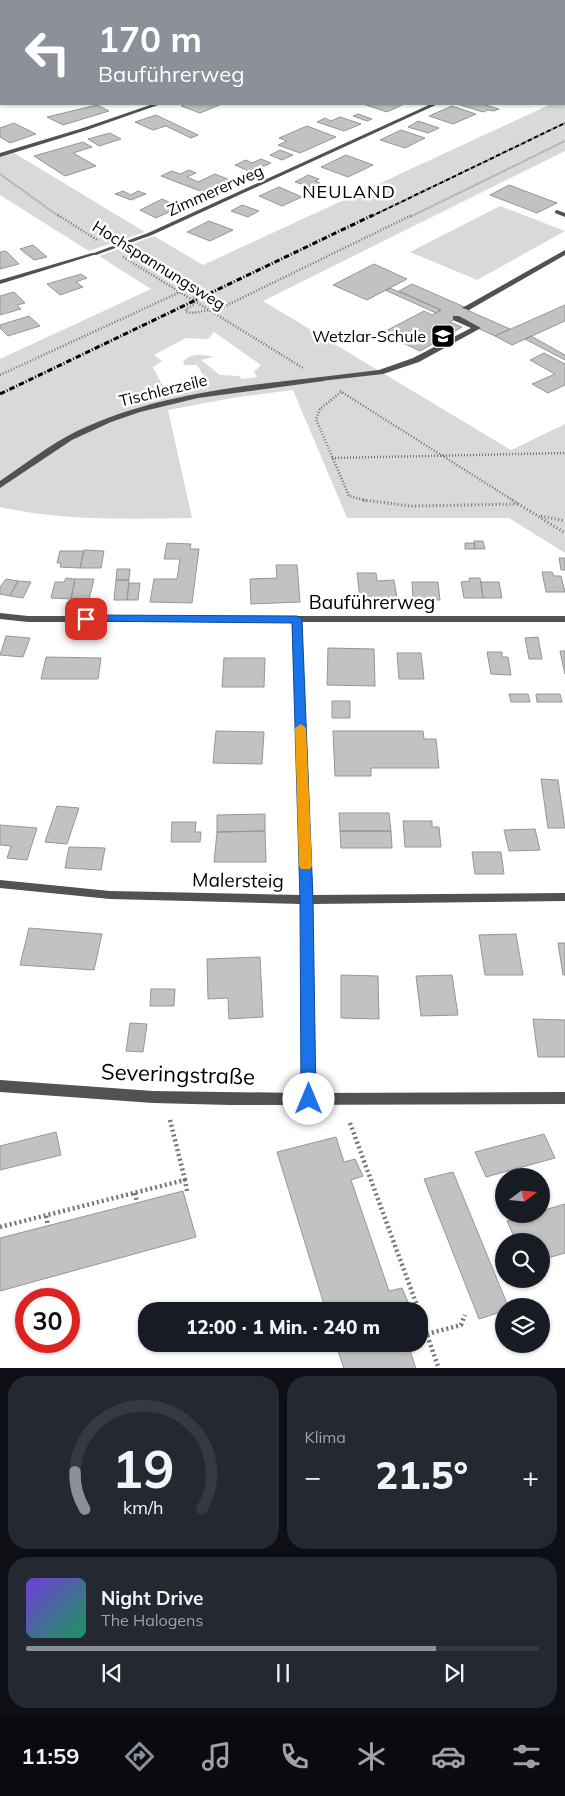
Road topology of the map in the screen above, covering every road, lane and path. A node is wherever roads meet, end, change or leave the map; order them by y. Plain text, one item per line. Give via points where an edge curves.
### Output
1 (155, 105) edge
2 (433, 105) edge
3 (565, 141) edge
4 (0, 155) edge
5 (0, 174) edge
6 (557, 212) dead end
7 (565, 215) edge
8 (110, 249) junction
9 (565, 252) edge
10 (0, 282) edge
11 (178, 293) junction
12 (193, 301) junction
13 (466, 308) dead end
14 (210, 310) junction
15 (213, 312) junction
16 (456, 318) dead end
17 (308, 372) dead end
18 (0, 375) edge
19 (334, 388) dead end
20 (341, 392) junction
21 (565, 453) edge
22 (441, 455) junction
23 (332, 458) junction
24 (0, 485) edge
25 (520, 504) junction
26 (537, 515) junction
27 (565, 521) edge
28 (565, 533) edge
29 (0, 616) edge
30 (297, 619) junction
31 (565, 619) edge
32 (0, 884) edge
33 (565, 897) edge
34 (307, 900) junction
35 (0, 1086) edge
36 (565, 1098) edge
37 (309, 1099) junction
38 (170, 1120) dead end
39 (350, 1123) dead end
40 (185, 1180) junction
41 (187, 1191) dead end
42 (135, 1193) junction
43 (137, 1202) dead end
44 (46, 1216) junction
45 (48, 1226) dead end
46 (0, 1227) edge
47 (416, 1302) edge
48 (465, 1315) dead end
49 (428, 1334) edge
50 (428, 1337) edge
51 (439, 1368) edge

1 - 4 street
2 - 8 street, Zimmererweg via 218,205
3 - 15 path
5 - 8 path, Hochspannungsweg
6 - 7 street
8 - 10 street, Zimmererweg
8 - 11 path, Hochspannungsweg
9 - 13 street
11 - 12 path, Hochspannungsweg
11 - 12 path via 202,290
11 - 18 path
12 - 14 path, Hochspannungsweg
12 - 14 path via 194,305 186,309 188,313
14 - 15 path, Hochspannungsweg
15 - 17 path, Hochspannungsweg
16 - 24 street, Tischlerzeile via 477,328 416,360 380,372 183,397 115,417 78,433
19 - 20 path
20 - 22 path
20 - 23 path via 320,409 316,419
21 - 22 path
22 - 23 path
22 - 25 path
23 - 25 path via 349,496 363,500 414,506
25 - 26 path
26 - 27 path
26 - 28 path
29 - 30 street, Bauführerweg via 28,619
30 - 31 street, Bauführerweg
30 - 34 street
32 - 34 street, Malersteig via 108,895
33 - 34 street, Malersteig
34 - 37 street
35 - 37 street, Severingstraße via 153,1097
36 - 37 street, Severingstraße
38 - 40 path
39 - 47 path
40 - 41 path
40 - 42 path
42 - 43 path
42 - 44 path
44 - 45 path
44 - 46 path
48 - 49 path via 461,1325
50 - 51 path

